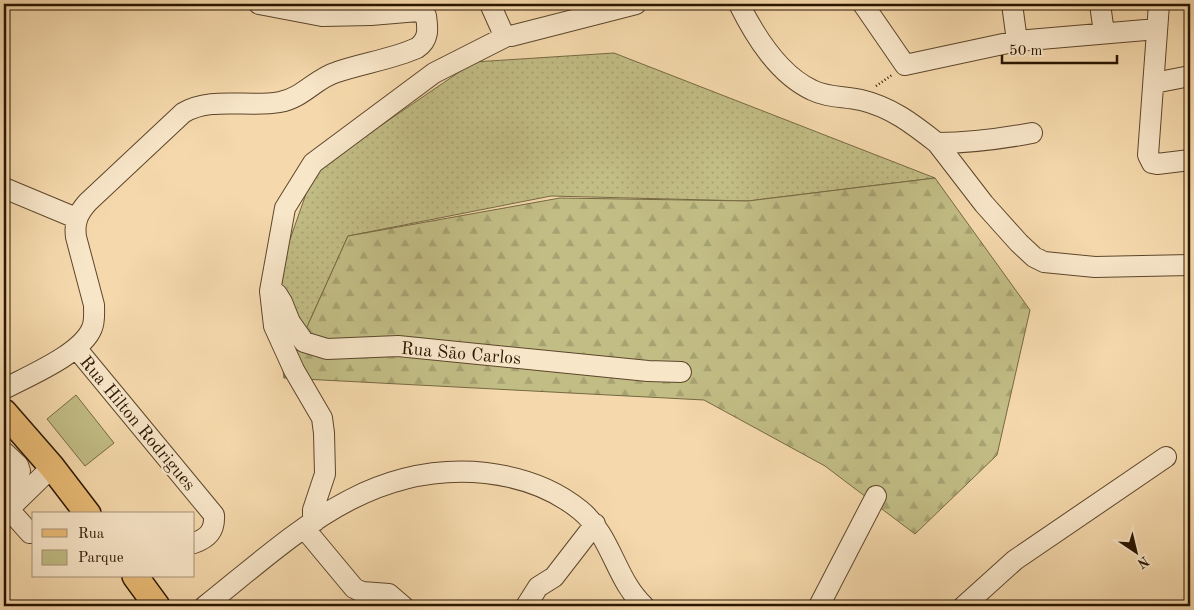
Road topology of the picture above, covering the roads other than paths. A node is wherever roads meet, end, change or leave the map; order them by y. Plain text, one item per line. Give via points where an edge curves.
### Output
1 (259, 4) edge
2 (490, 4) edge
3 (636, 4) edge
4 (739, 4) edge
5 (863, 4) edge
6 (1012, 4) edge
7 (1100, 4) edge
8 (1159, 4) edge
9 (1157, 29) junction
10 (1104, 33) junction
11 (514, 35) junction
12 (1017, 41) junction
13 (1190, 76) edge
14 (1154, 83) junction
15 (1032, 133) dead end
16 (937, 143) junction
17 (1190, 160) edge
18 (4, 188) edge
19 (76, 218) junction
20 (1190, 265) edge
21 (270, 291) junction
22 (76, 348) junction
23 (681, 372) dead end
24 (4, 388) edge
25 (4, 412) edge
26 (4, 452) edge
27 (1166, 457) dead end
28 (56, 473) junction
29 (876, 496) dead end
30 (9, 506) edge
31 (86, 512) edge
32 (595, 524) junction
33 (309, 525) junction
34 (32, 532) edge
35 (195, 543) edge
36 (136, 578) edge
37 (150, 604) edge
38 (206, 606) edge
39 (403, 606) edge
40 (526, 606) edge
41 (644, 606) edge
42 (819, 606) edge
43 (964, 606) edge

1 - 19 street via 322,16 418,11 426,16 428,31 418,48 336,72 301,94 281,102 191,108 88,202
2 - 11 street via 500,29
3 - 11 street
4 - 16 street via 761,43 795,80 830,96 880,105
5 - 12 street via 905,65
6 - 12 street
7 - 10 street
8 - 9 street
9 - 10 street
9 - 14 street
10 - 12 street
11 - 21 street via 434,73 313,163 285,208
13 - 14 street
14 - 17 street via 1148,155 1152,163 1157,164
15 - 16 street via 967,143
16 - 20 street via 1019,243 1044,262 1095,267
18 - 19 street
19 - 22 street via 76,237 94,317 92,329
21 - 23 street, Rua São Carlos via 277,294 304,342 327,349 398,346
21 - 33 street via 274,326 294,370 322,418 325,474
22 - 24 street
22 - 35 street, Rua Hilton Rodrigues via 214,515 211,532 205,539
25 - 28 main road
26 - 30 street via 20,471 14,481
27 - 43 street via 1015,560
28 - 30 street
28 - 31 main road
29 - 42 street
30 - 34 street
32 - 33 street via 568,500 528,481 477,472 424,473 392,482 368,490
32 - 40 street via 554,577 538,587
32 - 41 street via 628,586
33 - 38 street
33 - 39 street via 354,588 362,592 389,594
36 - 37 main road

